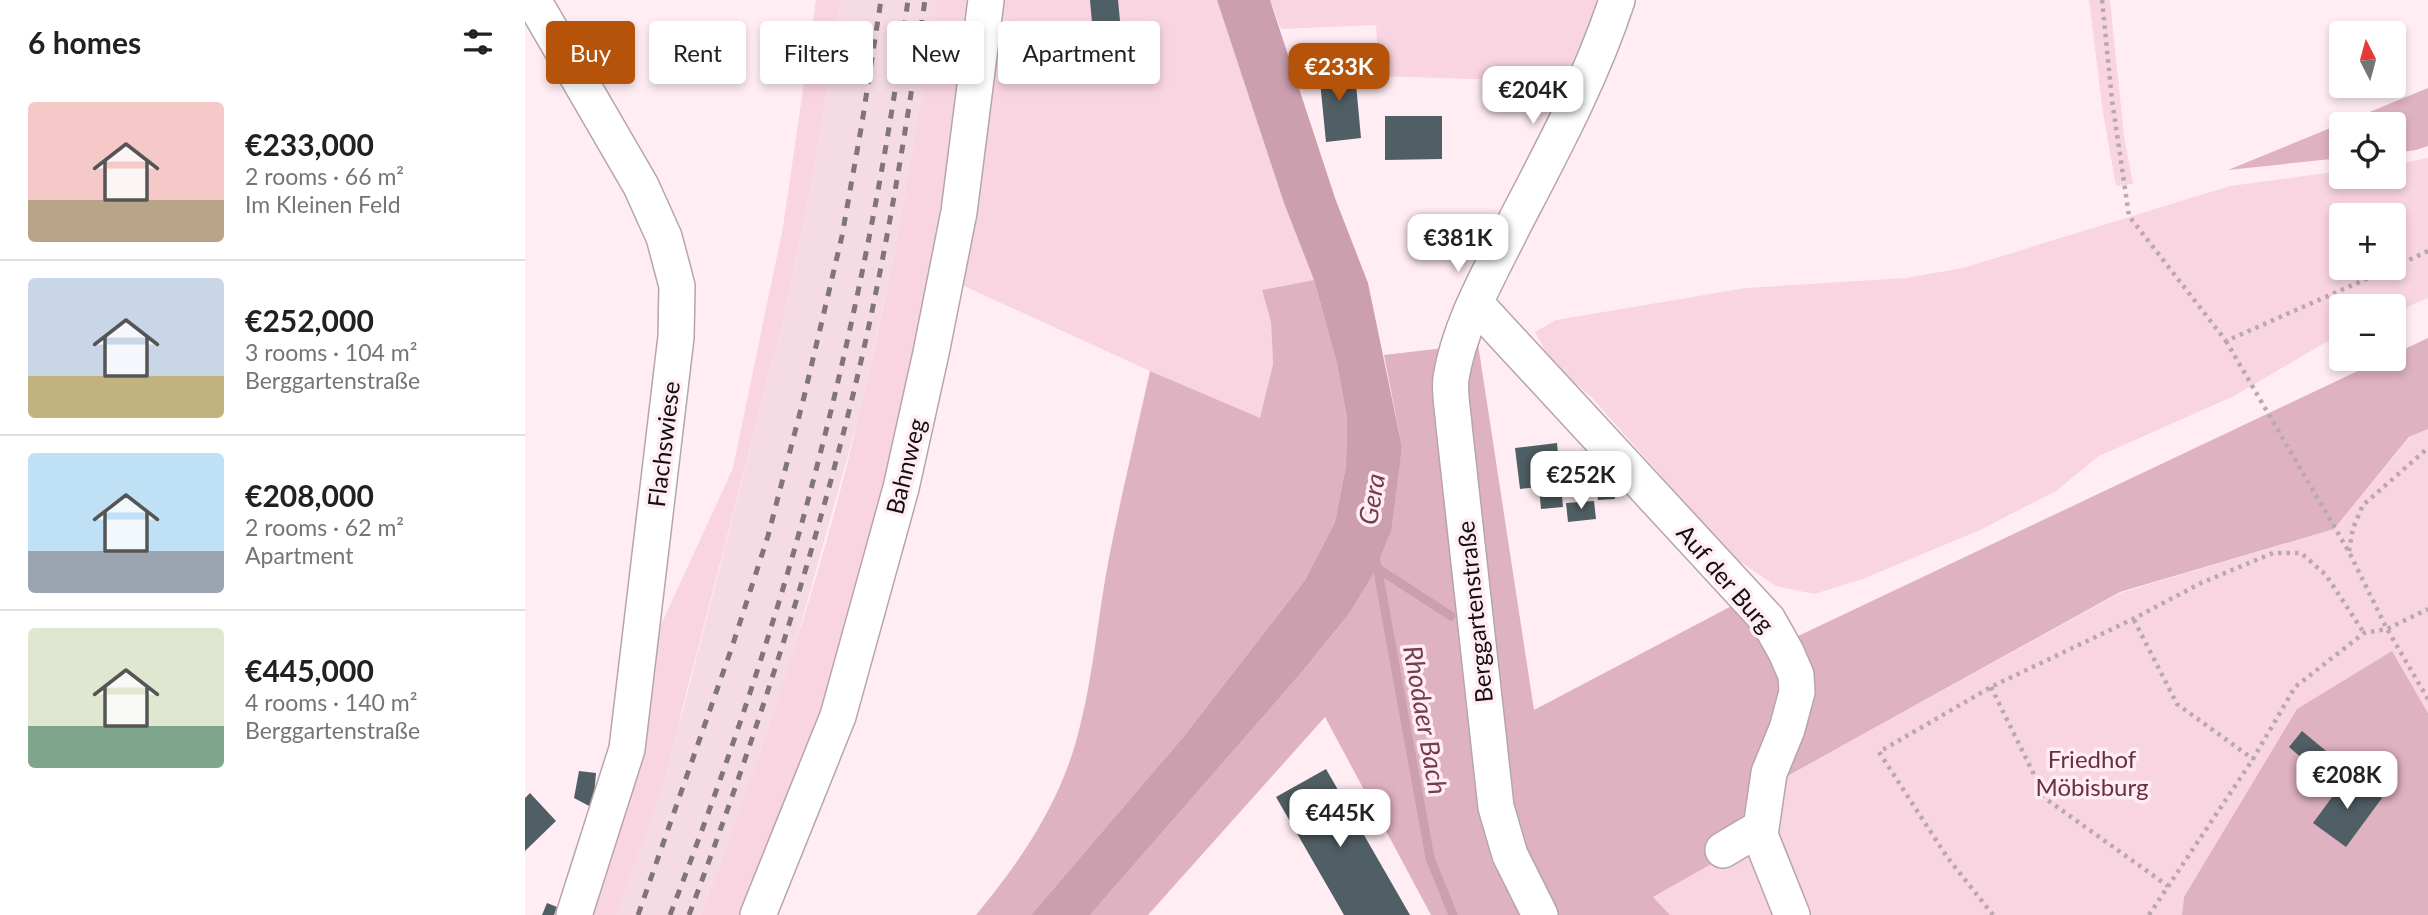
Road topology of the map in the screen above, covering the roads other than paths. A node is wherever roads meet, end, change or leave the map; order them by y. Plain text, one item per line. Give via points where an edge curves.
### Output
1 (533, 0) edge
2 (986, 0) edge
3 (1617, 0) edge
4 (1475, 303) junction
5 (1760, 828) junction
6 (1723, 850) dead end
7 (574, 915) edge
8 (758, 915) edge
9 (1540, 915) edge
10 (1792, 915) edge

1 - 7 street, Flachswiese via 641,186 664,237 677,286 676,337 627,749
2 - 8 street, Bahnweg via 959,212 901,488 838,716
3 - 4 street, Berggartenstraße via 1578,98
4 - 5 street, Auf der Burg via 1768,620 1786,652 1796,675 1797,692 1769,773
4 - 9 street, Berggartenstraße via 1451,380 1487,742 1496,807 1510,855
5 - 6 street
5 - 10 street, Auf der Burg

